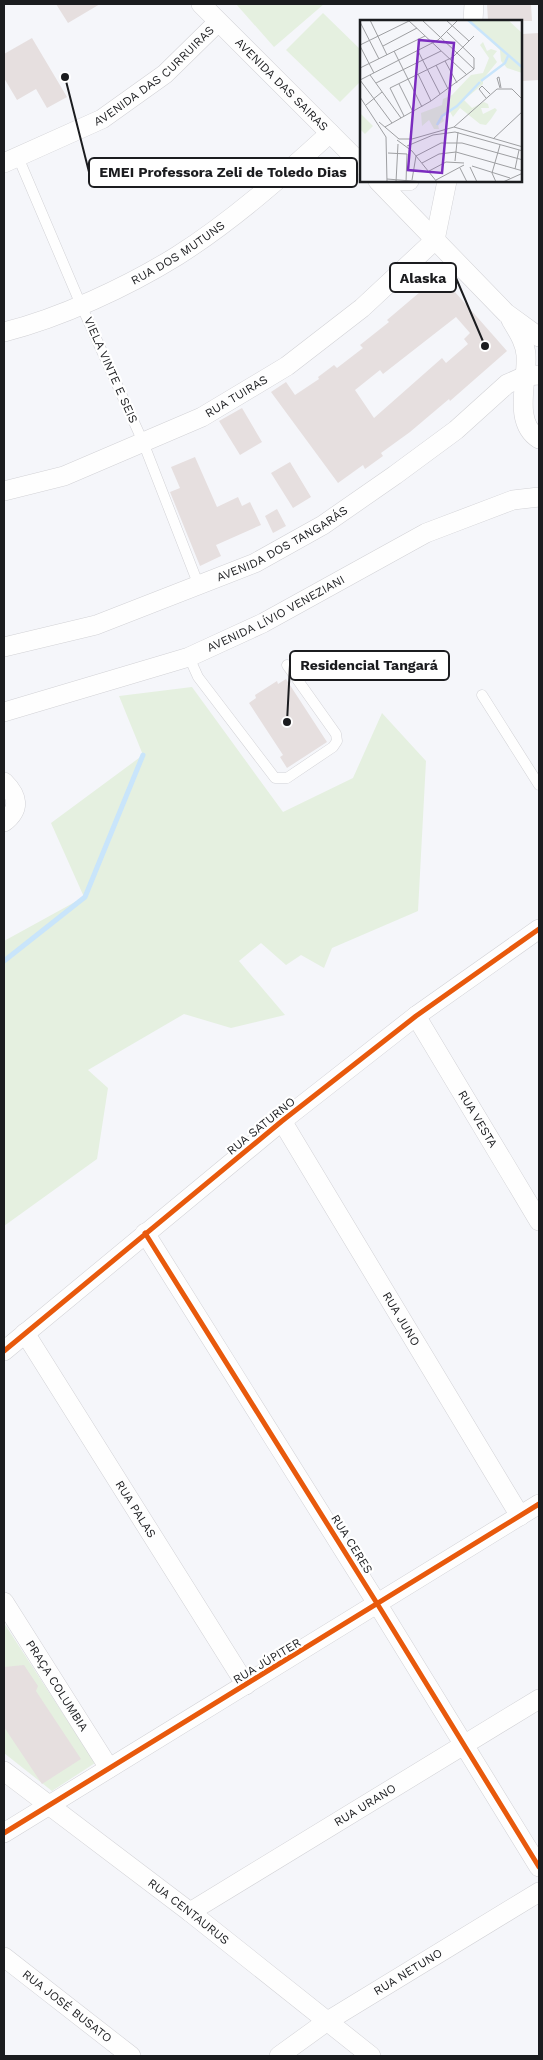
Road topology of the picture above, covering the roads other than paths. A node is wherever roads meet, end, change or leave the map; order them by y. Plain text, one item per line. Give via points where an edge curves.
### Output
1 (201, 4) edge
2 (474, 4) edge
3 (473, 20) edge
4 (218, 22) junction
5 (330, 133) junction
6 (11, 160) edge
7 (360, 162) edge
8 (379, 182) edge
9 (446, 182) edge
10 (435, 240) junction
11 (81, 304) junction
12 (506, 313) junction
13 (4, 332) edge
14 (539, 338) edge
15 (532, 375) edge
16 (539, 438) edge
17 (143, 442) junction
18 (4, 491) edge
19 (539, 496) edge
20 (199, 586) junction
21 (4, 648) edge
22 (189, 657) junction
23 (286, 664) dead end
24 (482, 695) dead end
25 (4, 712) edge
26 (4, 782) edge
27 (539, 785) edge
28 (4, 822) edge
29 (539, 929) edge
30 (416, 1016) junction
31 (282, 1121) junction
32 (539, 1221) edge
33 (145, 1233) junction
34 (25, 1333) junction
35 (4, 1351) edge
36 (539, 1504) edge
37 (520, 1516) junction
38 (4, 1602) edge
39 (378, 1605) junction
40 (246, 1685) junction
41 (539, 1699) edge
42 (464, 1744) junction
43 (109, 1768) junction
44 (4, 1771) edge
45 (48, 1806) junction
46 (4, 1833) edge
47 (539, 1868) edge
48 (539, 1892) edge
49 (190, 1912) junction
50 (4, 1957) edge
51 (326, 2022) junction
52 (131, 2056) edge
53 (279, 2056) edge
54 (371, 2056) edge

1 - 4 street, AVENIDA DAS SAIRAS
2 - 3 street
4 - 5 street, AVENIDA DAS SAIRAS
4 - 6 street, AVENIDA DAS CURRUIRAS via 165,74 102,119
5 - 7 street, AVENIDA DAS SAIRAS
5 - 11 street, RUA DOS MUTUNS via 257,197 177,256
6 - 11 lane, VIELA VINTE E SEIS
8 - 10 street
9 - 10 street
10 - 12 street
10 - 17 street, RUA TUIRAS via 362,308 287,366 202,417
11 - 13 street, RUA DOS MUTUNS
11 - 17 lane, VIELA VINTE E SEIS
12 - 14 street
12 - 15 street via 524,343
15 - 16 street via 524,414 532,434
15 - 20 street, AVENIDA DOS TANGARÁS via 507,384 456,430 323,525 255,563
17 - 18 street, RUA TUIRAS via 64,476
17 - 20 lane, VIELA VINTE E SEIS
19 - 22 street, AVENIDA LÍVIO VENEZIANI via 513,500 426,533 264,623
20 - 21 street, AVENIDA DOS TANGARÁS via 96,624
22 - 23 lane via 198,677 275,778 281,779 337,742 336,734
22 - 25 street, AVENIDA LÍVIO VENEZIANI
24 - 27 lane
26 - 28 street via 16,801 16,809
29 - 30 street, RUA SATURNO
30 - 31 street, RUA SATURNO
30 - 32 street, RUA VESTA
31 - 33 street, RUA SATURNO
31 - 37 street, RUA JUNO
33 - 34 street, RUA SATURNO
33 - 39 street, RUA CERES
34 - 35 street, RUA SATURNO
34 - 40 street, RUA PALAS
36 - 37 street, RUA JÚPITER
37 - 39 street, RUA JÚPITER
38 - 43 street, PRAÇA COLUMBIA
39 - 40 street, RUA JÚPITER
39 - 42 street, RUA CERES
40 - 43 street, RUA JÚPITER
41 - 42 street, RUA URANO
42 - 47 street, RUA CERES
42 - 49 street, RUA URANO
43 - 45 street, RUA JÚPITER
44 - 45 street, RUA CENTAURUS
45 - 46 street, RUA JÚPITER
45 - 49 street, RUA CENTAURUS
48 - 51 street, RUA NETUNO
49 - 51 street, RUA CENTAURUS
50 - 52 street, RUA JOSÉ BUSATO
51 - 53 street, RUA NETUNO
51 - 54 street, RUA CENTAURUS

